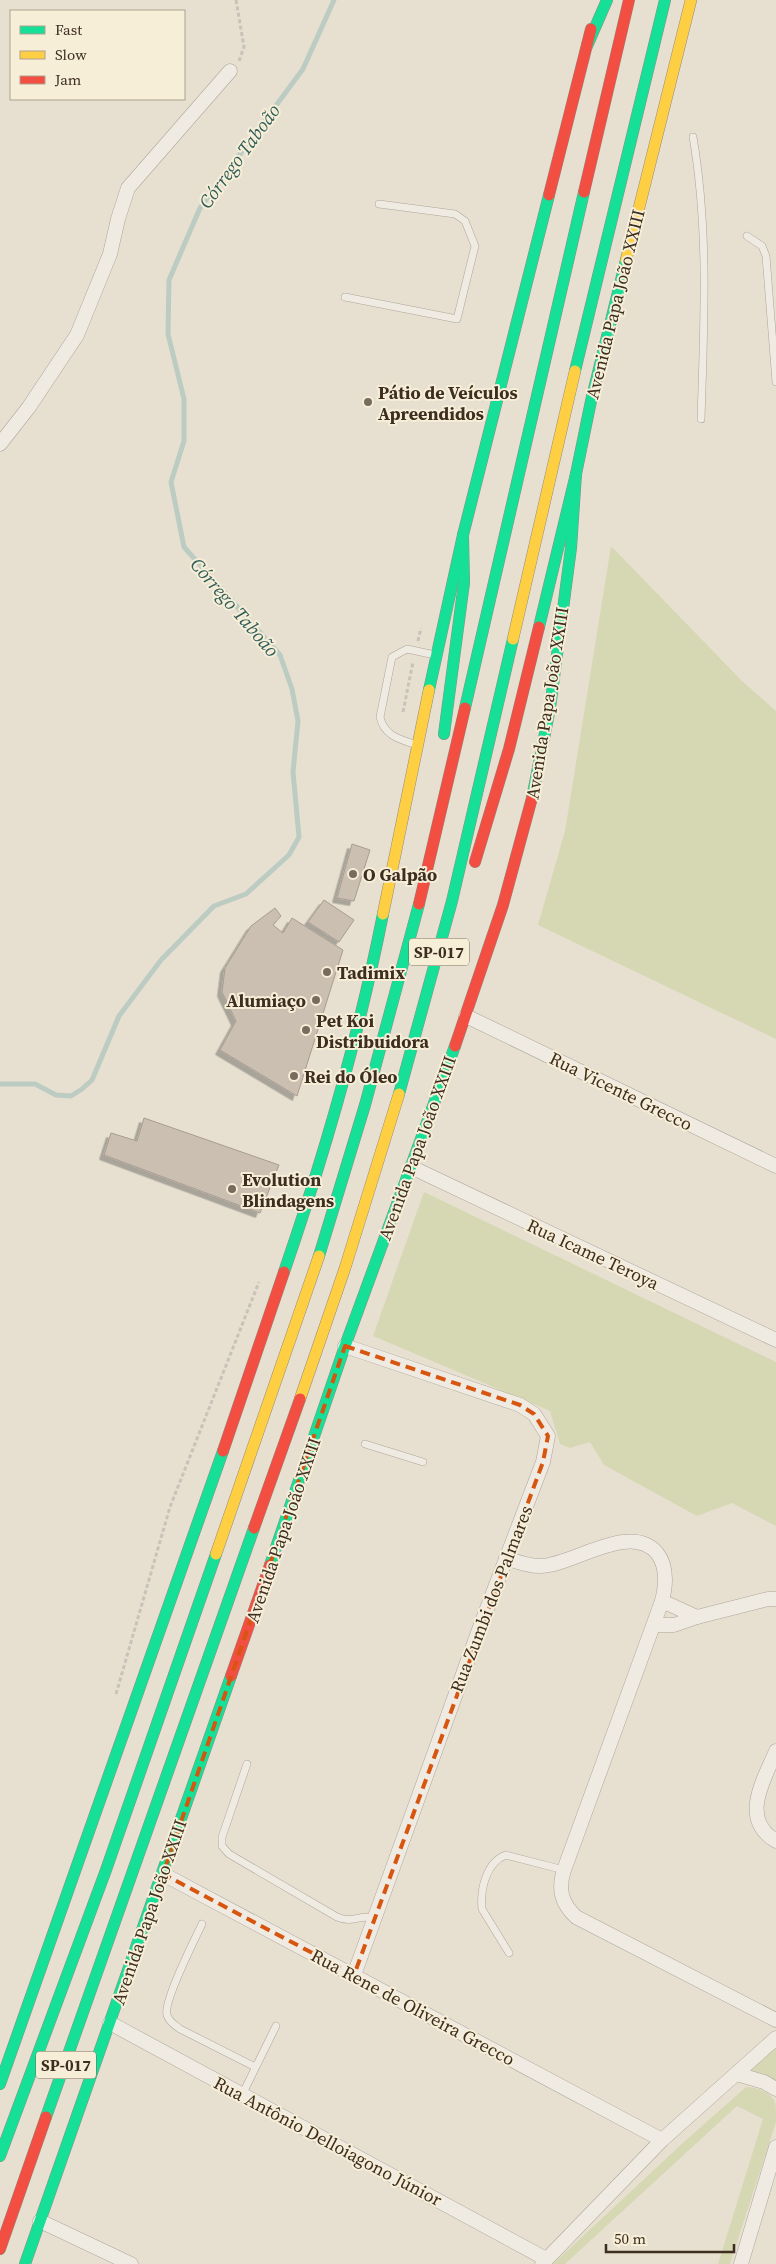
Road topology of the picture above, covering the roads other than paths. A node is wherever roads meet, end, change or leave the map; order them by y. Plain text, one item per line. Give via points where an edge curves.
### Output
1 (598, 0) edge
2 (607, 0) edge
3 (629, 0) edge
4 (665, 0) edge
5 (691, 0) edge
6 (587, 46) junction
7 (230, 71) road end
8 (693, 137) dead end
9 (379, 204) dead end
10 (747, 236) dead end
11 (344, 297) dead end
12 (776, 382) edge
13 (701, 419) dead end
14 (0, 444) edge
15 (576, 474) junction
16 (463, 535) junction
17 (437, 655) junction
18 (417, 745) junction
19 (442, 746) dead end
20 (435, 782) dead end
21 (423, 889) junction
22 (452, 901) junction
23 (466, 1016) junction
24 (776, 1166) edge
25 (411, 1167) junction
26 (776, 1340) edge
27 (345, 1346) junction
28 (365, 1444) dead end
29 (423, 1462) dead end
30 (506, 1558) junction
31 (776, 1599) edge
32 (662, 1601) junction
33 (697, 1617) junction
34 (654, 1625) junction
35 (776, 1751) edge
36 (247, 1764) dead end
37 (776, 1841) edge
38 (564, 1870) junction
39 (163, 1874) junction
40 (374, 1918) junction
41 (202, 1924) dead end
42 (509, 1953) dead end
43 (354, 1975) junction
44 (776, 2020) edge
45 (110, 2023) junction
46 (276, 2026) dead end
47 (776, 2038) edge
48 (255, 2067) junction
49 (737, 2074) junction
50 (0, 2084) edge
51 (776, 2088) edge
52 (242, 2094) junction
53 (662, 2140) junction
54 (776, 2147) edge
55 (0, 2156) edge
56 (40, 2221) junction
57 (0, 2249) edge
58 (544, 2262) edge
59 (25, 2264) edge
60 (131, 2264) edge
61 (741, 2264) edge

1 - 6 main road
2 - 6 main road
3 - 21 main road, SP-017
4 - 22 main road, Avenida Papa João XXIII / SP-017
5 - 15 main road, Avenida Papa João XXIII
6 - 16 main road
7 - 14 street via 128,188 110,254 78,336
8 - 13 lane via 701,201 704,279
9 - 11 lane via 455,214 465,221 475,246 457,319
10 - 12 lane via 762,246 766,256
15 - 22 main road via 492,811 479,852
15 - 23 main road, Avenida Papa João XXIII via 571,548 540,760 528,819
16 - 17 main road
16 - 19 main road via 464,583
17 - 18 main road
17 - 18 lane via 407,649 392,657 380,717 382,727 398,739
18 - 50 main road via 376,949 305,1212
20 - 21 main road
21 - 55 main road, SP-017 via 365,1105 290,1342 106,1870
22 - 57 main road, Avenida Papa João XXIII / SP-017 via 403,1082 345,1268
23 - 24 street, Rua Vicente Grecco
23 - 25 main road, Avenida Papa João XXIII
25 - 26 street, Rua Icame Teroya
25 - 27 main road, Avenida Papa João XXIII
27 - 30 street, Rua Zumbi dos Palmares via 520,1405 539,1420 548,1436 543,1462
27 - 39 main road, Avenida Papa João XXIII
28 - 29 lane
30 - 32 street via 540,1566 618,1543 643,1544 654,1549 664,1568 666,1579
30 - 40 street, Rua Zumbi dos Palmares
31 - 33 street
32 - 33 street
32 - 34 street
33 - 34 street via 674,1625
34 - 38 street
35 - 37 street via 756,1804 760,1824
36 - 40 lane via 222,1837 222,1846 229,1854 337,1917 349,1921 367,1916
38 - 42 lane via 506,1856 493,1862 486,1878 482,1909
38 - 44 street via 561,1896 576,1917
39 - 43 street, Rua Rene de Oliveira Grecco
39 - 45 main road, Avenida Papa João XXIII
40 - 43 street, Rua Zumbi dos Palmares
41 - 48 lane via 169,1997 166,2015 180,2029
43 - 53 street, Rua Rene de Oliveira Grecco
45 - 52 street, Rua Antônio Delloiagono Júnior
45 - 56 main road, Avenida Papa João XXIII
46 - 48 lane
47 - 49 street
48 - 52 lane
49 - 51 street
49 - 53 street
52 - 58 street, Rua Antônio Delloiagono Júnior
53 - 58 street
54 - 61 street
56 - 59 main road, Avenida Papa João XXIII
56 - 60 street

